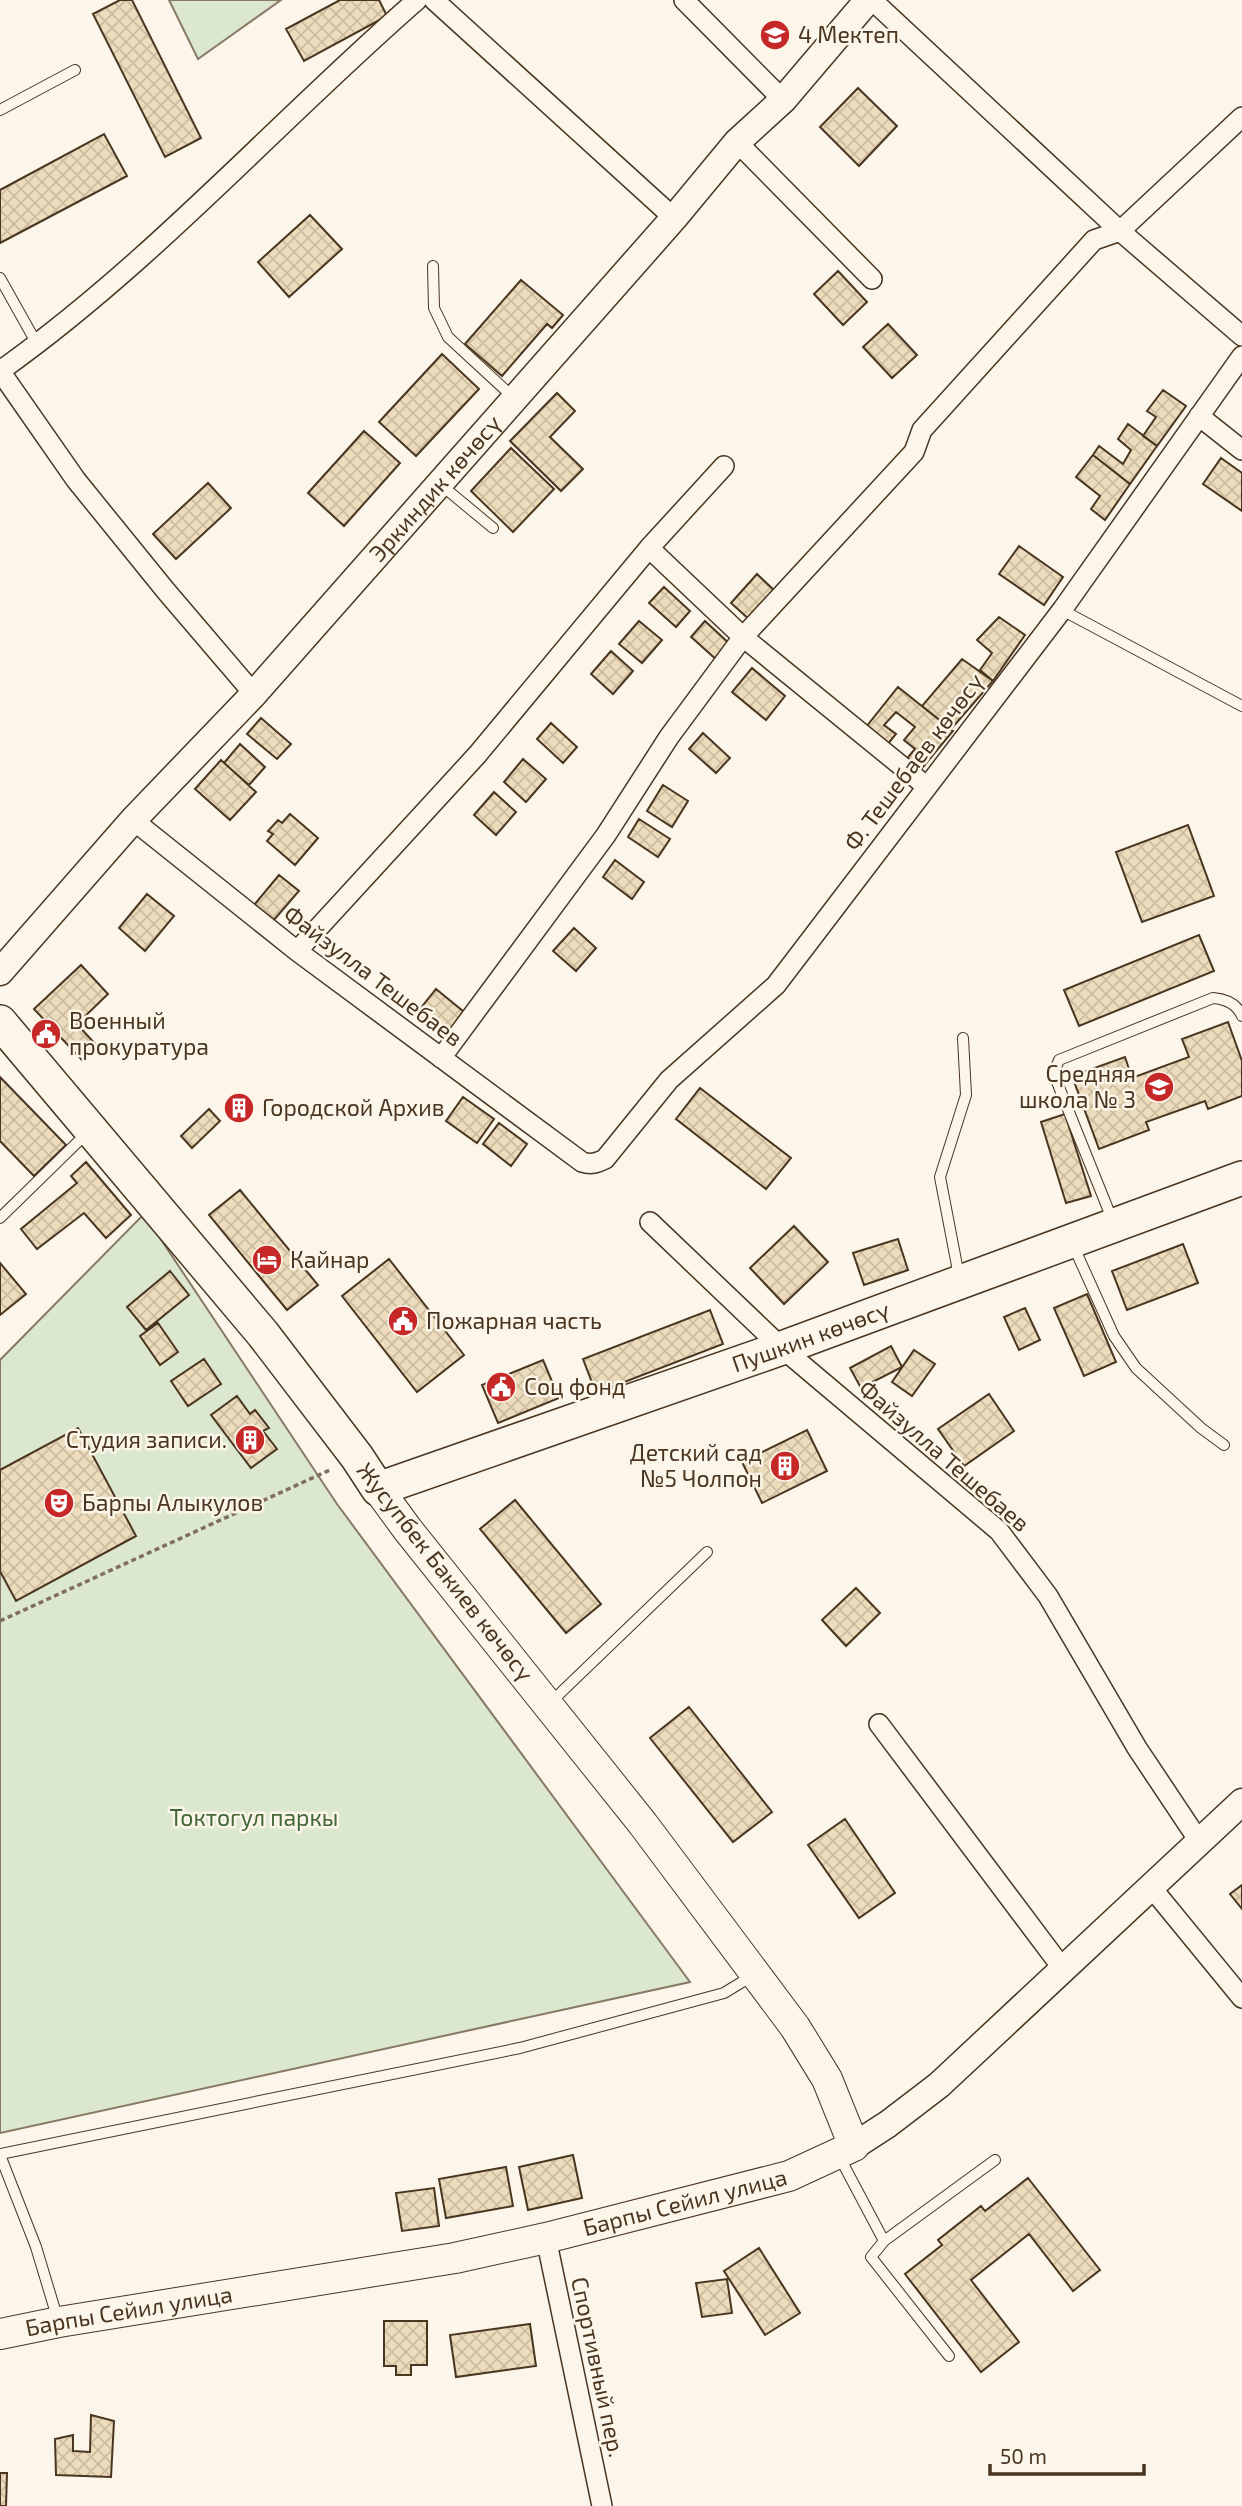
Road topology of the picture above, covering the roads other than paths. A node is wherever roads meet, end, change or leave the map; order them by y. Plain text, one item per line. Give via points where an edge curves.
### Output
1 (417, 0) edge
2 (433, 0) edge
3 (684, 0) edge
4 (870, 0) edge
5 (75, 70) dead end
6 (783, 100) junction
7 (0, 110) edge
8 (1242, 117) edge
9 (737, 142) junction
10 (674, 218) junction
11 (1120, 231) junction
12 (433, 266) dead end
13 (0, 278) edge
14 (872, 279) dead end
15 (1242, 336) edge
16 (37, 344) junction
17 (1242, 356) edge
18 (0, 371) edge
19 (515, 398) junction
20 (1199, 416) junction
21 (1242, 450) edge
22 (724, 466) dead end
23 (439, 483) junction
24 (493, 528) dead end
25 (649, 548) junction
26 (1062, 610) junction
27 (743, 637) junction
28 (254, 694) junction
29 (1242, 706) edge
30 (926, 786) junction
31 (133, 820) junction
32 (297, 951) junction
33 (0, 972) edge
34 (1242, 1016) edge
35 (0, 1022) edge
36 (963, 1038) dead end
37 (440, 1058) junction
38 (92, 1128) junction
39 (589, 1164) joint
40 (1242, 1178) edge
41 (0, 1218) edge
42 (650, 1222) dead end
43 (1115, 1226) junction
44 (1071, 1241) junction
45 (960, 1282) junction
46 (782, 1348) junction
47 (1224, 1445) dead end
48 (379, 1489) junction
49 (707, 1552) dead end
50 (548, 1705) junction
51 (879, 1724) dead end
52 (1242, 1802) edge
53 (1199, 1841) junction
54 (1151, 1887) junction
55 (1063, 1969) junction
56 (756, 1974) junction
57 (1242, 1998) edge
58 (846, 2150) junction
59 (0, 2155) edge
60 (995, 2160) dead end
61 (546, 2238) junction
62 (884, 2241) junction
63 (59, 2322) junction
64 (0, 2334) edge
65 (950, 2357) dead end
66 (602, 2506) edge

1 - 16 street via 80,311
2 - 10 street
3 - 6 street
4 - 6 main road, Эркиндик көчөсү
4 - 11 street
5 - 7 lane
6 - 9 main road, Эркиндик көчөсү
8 - 11 street
9 - 10 main road, Эркиндик көчөсү
9 - 14 street
10 - 19 main road, Эркиндик көчөсү
11 - 15 street
11 - 27 street via 1094,240 922,430 914,452
12 - 19 lane via 434,309 448,337
13 - 16 lane
16 - 18 street
17 - 20 street, Ф. Тешебаев көчөсү
18 - 28 street via 76,480
19 - 23 main road, Эркиндик көчөсү
20 - 21 street
20 - 26 street, Ф. Тешебаев көчөсү
22 - 25 street
23 - 24 lane
23 - 28 main road, Эркиндик көчөсү
25 - 27 street
25 - 32 street via 477,755
26 - 29 lane
26 - 30 street, Ф. Тешебаев көчөсү
27 - 30 street
27 - 37 street via 669,737 606,835
28 - 31 main road, Эркиндик көчөсү
30 - 39 street, Ф. Тешебаев көчөсү via 776,985 669,1080 605,1159
31 - 32 street, Файзулла Тешебаев
31 - 33 main road, Эркиндик көчөсү
32 - 37 street, Файзулла Тешебаев
34 - 43 lane via 1223,999 1213,998 1059,1060 1057,1082
35 - 38 highway, Жусупбек Бакиев көчөсү
36 - 45 lane via 966,1095 940,1177
37 - 39 street, Файзулла Тешебаев
38 - 41 lane
38 - 48 highway, Жусупбек Бакиев көчөсү via 263,1334
40 - 43 highway, Пушкин көчөсү
42 - 46 street, Файзулла Тешебаев
43 - 44 highway, Пушкин көчөсү
44 - 45 highway, Пушкин көчөсү
44 - 47 lane via 1105,1318 1136,1368
45 - 46 highway, Пушкин көчөсү
46 - 48 highway, Пушкин көчөсү
46 - 53 street, Файзулла Тешебаев via 999,1531 1048,1596 1137,1748
48 - 50 main road, Жусупбек Бакиев көчөсү
49 - 50 lane
50 - 56 main road, Жусупбек Бакиев көчөсү
51 - 55 street
52 - 53 main road, Барпы Сейил улица
53 - 54 main road, Барпы Сейил улица
54 - 55 main road, Барпы Сейил улица
54 - 57 street
55 - 58 main road, Барпы Сейил улица via 939,2085
56 - 58 main road, Жусупбек Бакиев көчөсү via 827,2079
56 - 59 lane via 724,1993 520,2048
58 - 61 main road, Барпы Сейил улица via 789,2176
58 - 62 lane
59 - 63 lane
60 - 62 lane
61 - 63 main road, Барпы Сейил улица via 455,2258
61 - 66 street, Спортивный пер.
62 - 65 lane via 871,2257
63 - 64 main road, Барпы Сейил улица

